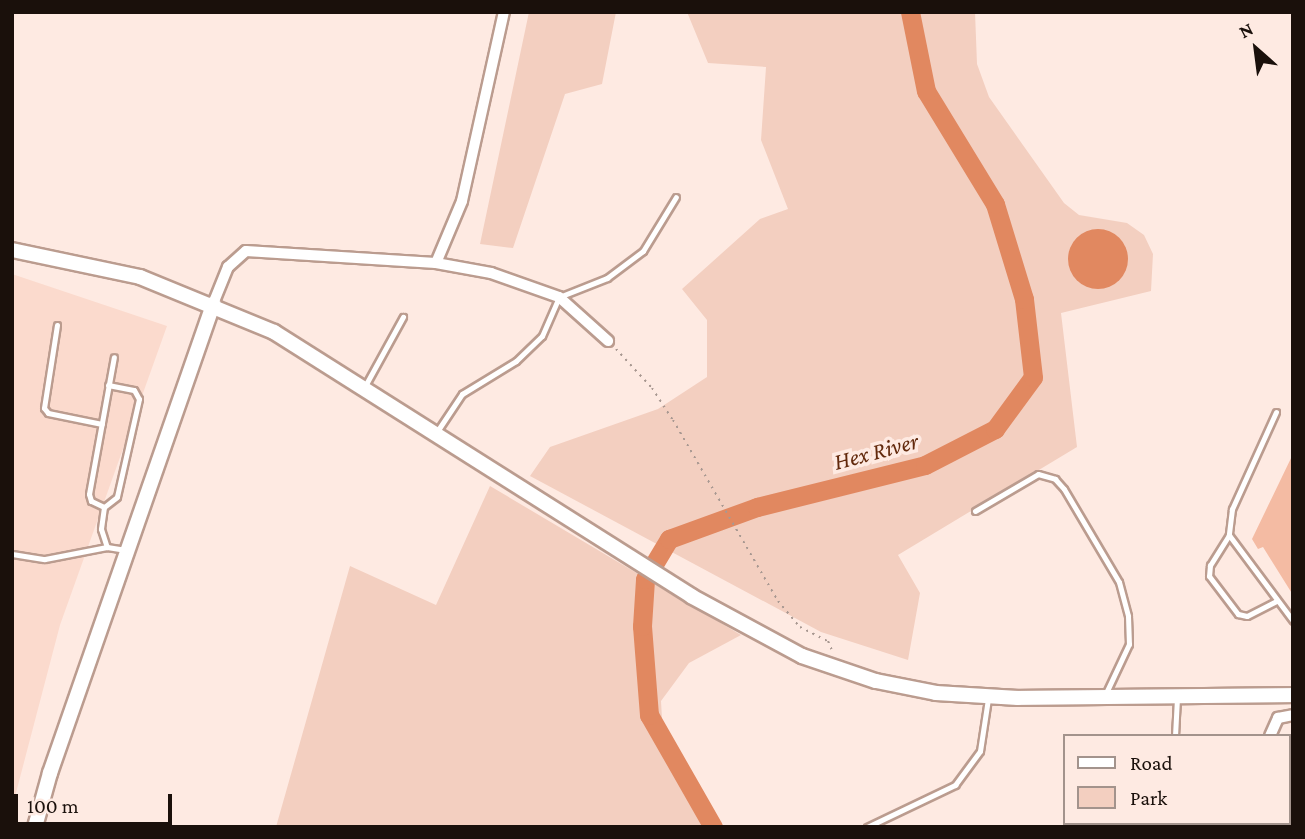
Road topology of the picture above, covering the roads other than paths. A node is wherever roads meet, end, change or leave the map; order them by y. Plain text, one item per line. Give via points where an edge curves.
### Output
1 (503, 12) edge
2 (676, 197) dead end
3 (12, 250) edge
4 (436, 263) junction
5 (559, 297) junction
6 (213, 304) junction
7 (403, 317) dead end
8 (57, 325) dead end
9 (608, 341) road end
10 (114, 357) dead end
11 (108, 385) junction
12 (363, 389) junction
13 (1276, 412) dead end
14 (102, 424) junction
15 (435, 435) junction
16 (104, 507) junction
17 (975, 511) dead end
18 (1229, 536) junction
19 (107, 547) junction
20 (128, 550) junction
21 (12, 554) edge
22 (1276, 601) junction
23 (1293, 621) edge
24 (1293, 695) edge
25 (989, 696) junction
26 (1177, 696) junction
27 (1104, 697) junction
28 (1293, 715) edge
29 (1175, 734) edge
30 (1271, 734) edge
31 (36, 827) edge
32 (867, 827) edge

1 - 4 street via 462,201
2 - 5 lane via 658,232 625,267
3 - 6 main road via 140,277
4 - 5 street via 491,273
4 - 6 street via 246,251 228,267
5 - 9 street
5 - 15 lane via 542,336 516,361 462,394
6 - 12 main road via 300,347
6 - 20 main road
7 - 12 lane
8 - 14 lane via 44,408 48,413
10 - 11 lane
11 - 14 lane
11 - 16 lane via 134,390 139,399 117,497
12 - 15 main road
13 - 18 lane via 1232,509
14 - 16 lane via 89,494 91,501
15 - 25 main road via 691,596 777,644 905,689
16 - 19 lane via 101,529
17 - 27 lane via 1038,474 1055,479 1064,489 1119,582 1129,616 1126,653
18 - 22 lane
18 - 22 lane via 1210,565 1209,576 1238,614 1247,616
19 - 20 lane
19 - 21 lane via 62,558
20 - 31 main road via 50,773
22 - 23 lane
24 - 26 main road
25 - 27 main road
25 - 32 lane via 980,751 955,785
26 - 27 main road
26 - 29 lane
28 - 30 street via 1278,718

